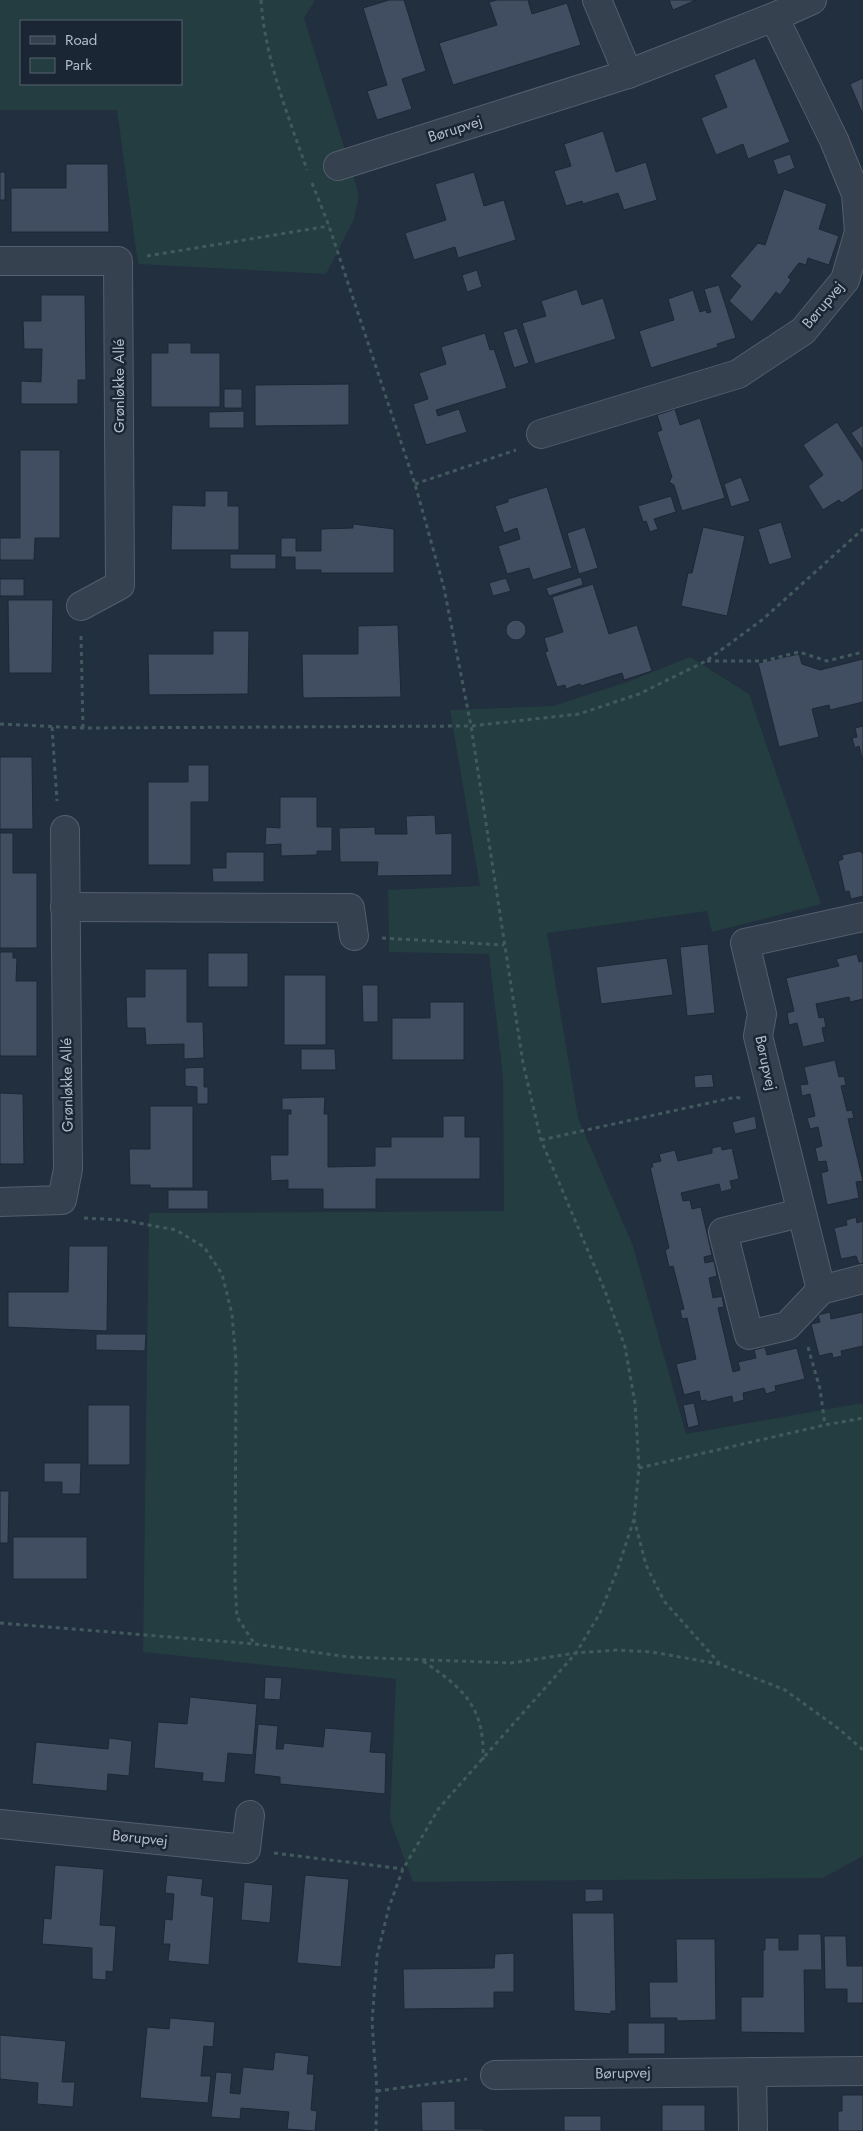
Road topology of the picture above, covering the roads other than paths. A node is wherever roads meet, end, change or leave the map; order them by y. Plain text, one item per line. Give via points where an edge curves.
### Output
1 (598, 0) edge
2 (812, 0) edge
3 (774, 17) junction
4 (628, 74) junction
5 (338, 166) dead end
6 (0, 261) edge
7 (541, 434) road end
8 (81, 606) road end
9 (65, 830) road end
10 (65, 907) junction
11 (863, 917) edge
12 (354, 936) road end
13 (0, 1202) edge
14 (800, 1214) junction
15 (863, 1279) edge
16 (821, 1290) junction
17 (250, 1815) dead end
18 (0, 1824) edge
19 (863, 2071) edge
20 (752, 2072) junction
21 (495, 2075) road end
22 (753, 2131) edge

1 - 4 street
2 - 3 street, Børupvej
3 - 4 street, Børupvej
3 - 7 street, Børupvej via 834,140 856,194 859,232 846,280 803,330 738,374
4 - 5 street, Børupvej
6 - 8 street, Grønløkke Allé via 118,261 120,585
9 - 10 street, Grønløkke Allé
10 - 12 street via 350,908
10 - 13 street, Grønløkke Allé via 68,1170 62,1200
11 - 14 street, Børupvej via 745,943 762,1014 758,1036
14 - 16 street, Børupvej
14 - 16 street via 723,1232 749,1335 787,1326
15 - 16 street
17 - 18 street, Børupvej via 246,1849
19 - 20 street, Børupvej
20 - 21 street, Børupvej
20 - 22 street

